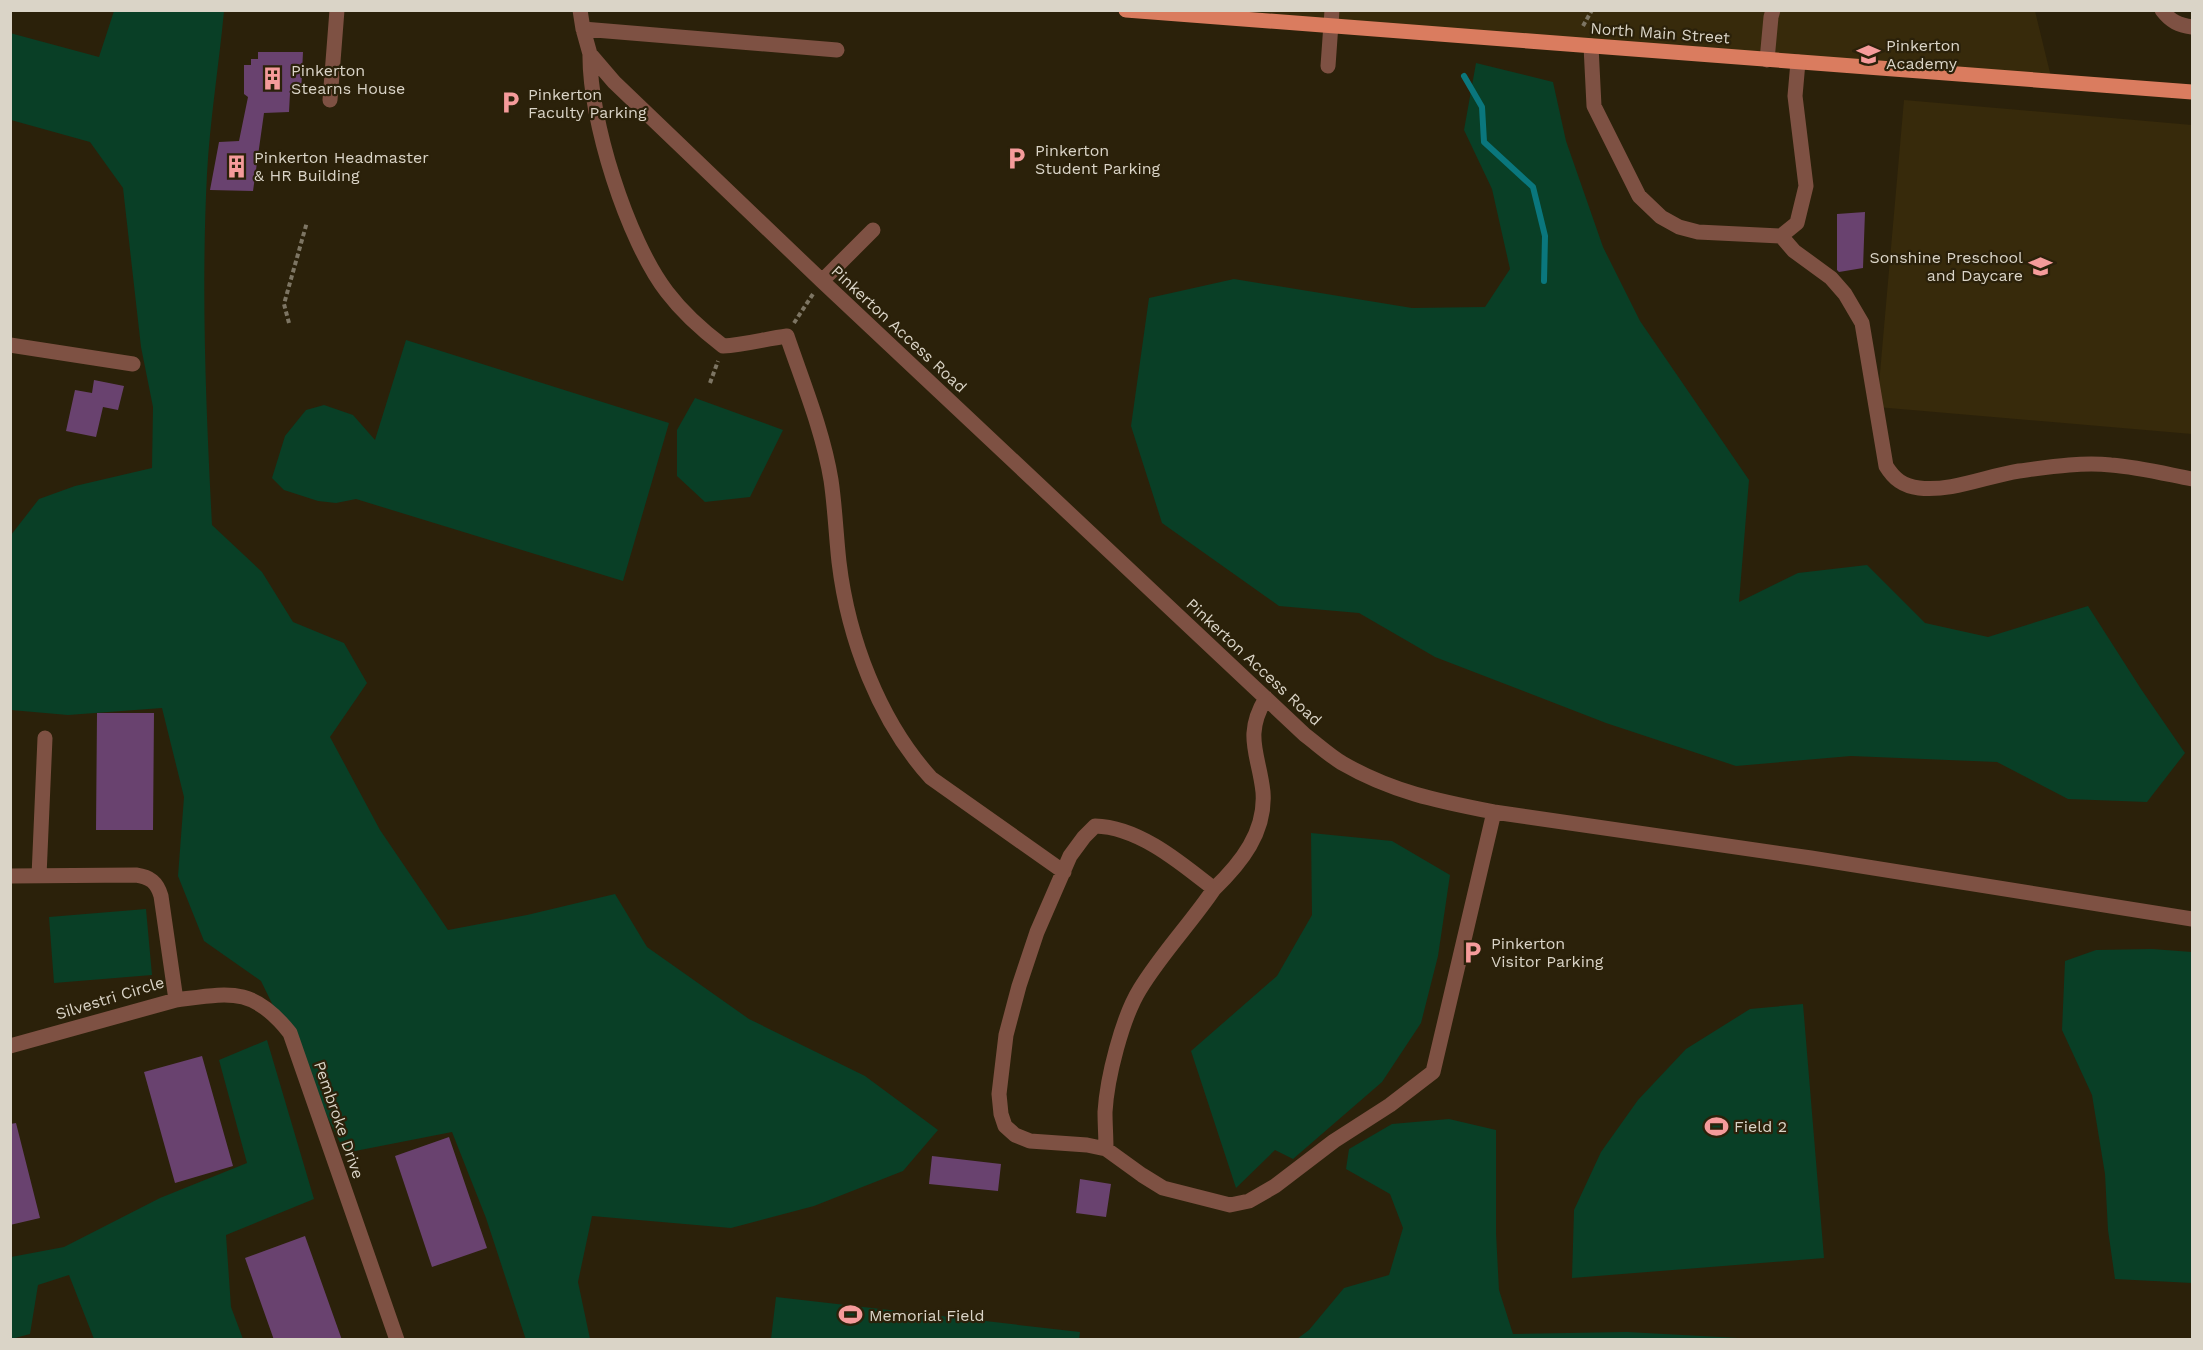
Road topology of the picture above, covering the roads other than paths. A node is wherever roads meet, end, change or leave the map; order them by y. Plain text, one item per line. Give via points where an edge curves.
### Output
1 (337, 10) edge
2 (580, 10) edge
3 (1125, 10) edge
4 (1332, 10) edge
5 (1773, 10) edge
6 (2162, 10) edge
7 (1331, 26) junction
8 (2193, 27) edge
9 (583, 29) junction
10 (1592, 46) junction
11 (837, 50) dead end
12 (590, 54) junction
13 (1767, 60) junction
14 (1798, 62) junction
15 (1328, 66) dead end
16 (2193, 92) edge
17 (330, 100) dead end
18 (873, 230) dead end
19 (1781, 236) junction
20 (822, 281) junction
21 (10, 345) edge
22 (133, 364) dead end
23 (2193, 479) edge
24 (1266, 698) junction
25 (45, 738) dead end
26 (1494, 812) junction
27 (1064, 872) junction
28 (10, 876) edge
29 (39, 876) junction
30 (1214, 889) junction
31 (2193, 919) edge
32 (176, 1000) junction
33 (10, 1046) edge
34 (1106, 1149) junction
35 (397, 1340) edge

1 - 17 street
2 - 9 street, Pinkerton Access Road
3 - 7 main road, North Main Street
4 - 7 street
5 - 13 street
6 - 8 street via 2168,19
7 - 10 main road, North Main Street
7 - 15 street
9 - 11 street
9 - 12 street, Pinkerton Access Road
10 - 13 main road, North Main Street
10 - 19 street via 1594,106 1639,196 1661,217 1679,227 1698,232
12 - 20 street, Pinkerton Access Road via 614,82
12 - 27 street via 590,75 605,149 635,236 666,291 682,312 723,346 787,336 831,479 839,564 856,639 893,726 930,778
13 - 14 main road, North Main Street
14 - 16 main road, North Main Street
14 - 19 street via 1795,96 1806,186 1797,223
18 - 20 street
19 - 23 street via 1794,251 1831,278 1862,323 1886,466 1906,486 1947,486 2061,466 2110,465
20 - 24 street, Pinkerton Access Road
21 - 22 street
24 - 26 street, Pinkerton Access Road via 1340,762 1385,785 1426,799
24 - 30 street via 1257,712 1254,740 1263,793 1262,815 1247,853
25 - 29 street
26 - 31 street, Pinkerton Access Road
26 - 34 street via 1433,1072 1249,1201 1230,1205 1163,1188
27 - 30 street via 1084,837 1095,826 1107,826 1161,851
27 - 34 street via 1018,986 1006,1035 999,1094 1001,1114 1005,1126 1030,1141
28 - 29 street, Silvestri Circle
29 - 32 street, Silvestri Circle via 136,875 156,884
30 - 34 street via 1139,990 1127,1017 1113,1065 1106,1110
32 - 33 street, Silvestri Circle
32 - 35 street, Pembroke Drive via 232,994 248,998 265,1007 290,1033

